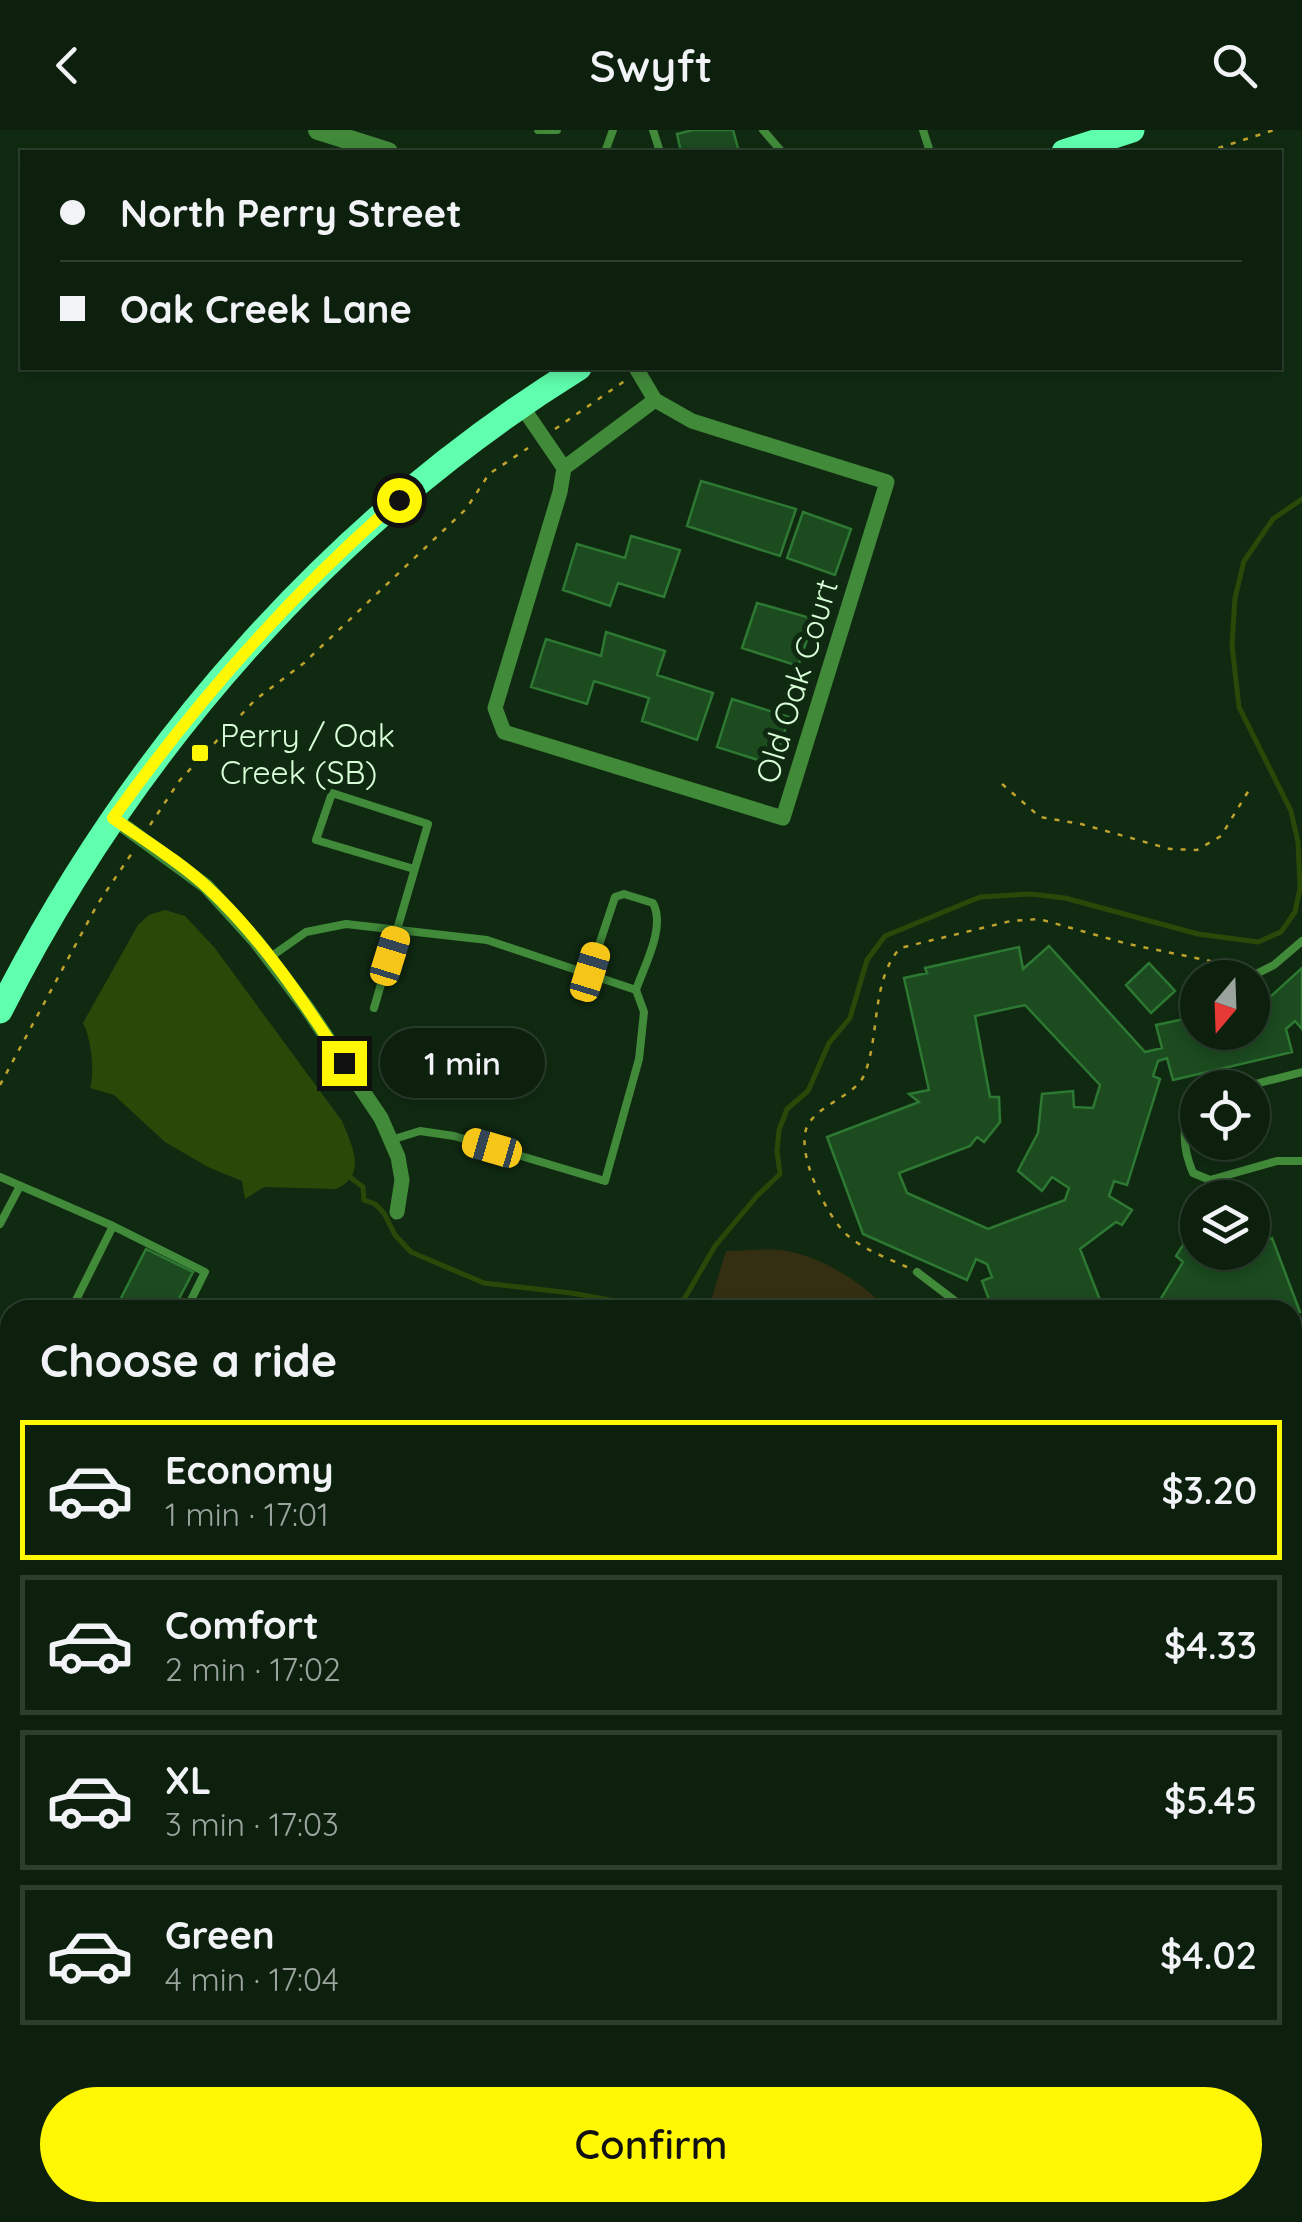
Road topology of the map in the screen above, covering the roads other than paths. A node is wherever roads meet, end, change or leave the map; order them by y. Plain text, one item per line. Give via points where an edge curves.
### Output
1 (319, 130) edge
2 (538, 130) edge
3 (557, 130) edge
4 (763, 130) edge
5 (1132, 130) edge
6 (1078, 142) edge
7 (382, 150) edge
8 (780, 150) edge
9 (576, 370) edge
10 (637, 370) edge
11 (655, 400) junction
12 (521, 405) junction
13 (564, 468) junction
14 (113, 818) junction
15 (414, 869) junction
16 (398, 930) junction
17 (1302, 942) edge
18 (269, 958) junction
19 (1270, 967) edge
20 (590, 972) junction
21 (636, 990) junction
22 (374, 1008) dead end
23 (0, 1011) edge
24 (1302, 1072) edge
25 (1270, 1080) edge
26 (391, 1140) junction
27 (1188, 1160) edge
28 (1302, 1160) edge
29 (0, 1177) edge
30 (20, 1186) junction
31 (398, 1212) dead end
32 (0, 1224) edge
33 (113, 1226) junction
34 (917, 1272) road end
35 (77, 1300) edge
36 (191, 1300) edge
37 (954, 1300) edge

1 - 7 street
2 - 3 lane
4 - 8 lane
5 - 6 main road
9 - 12 main road
10 - 11 street
11 - 13 street
11 - 13 street, Old Oak Court via 692,421 887,482 783,818 504,732 495,708
12 - 13 street
12 - 14 main road via 410,491 306,586 220,679
14 - 18 street via 206,886
14 - 23 main road
15 - 15 lane via 428,824 332,793 316,840
15 - 16 lane
16 - 18 lane via 346,924 306,932
16 - 20 lane via 487,940
16 - 22 lane
17 - 19 lane
18 - 26 street
20 - 21 lane
20 - 21 lane via 615,897 653,903 656,930
21 - 26 lane via 644,1012 640,1059 605,1181 454,1136 420,1131
24 - 25 lane
26 - 31 street via 402,1180
27 - 28 lane via 1194,1173 1210,1180 1278,1160
29 - 30 lane
30 - 32 lane
30 - 33 lane
33 - 35 lane
33 - 36 lane via 205,1272
34 - 37 lane

